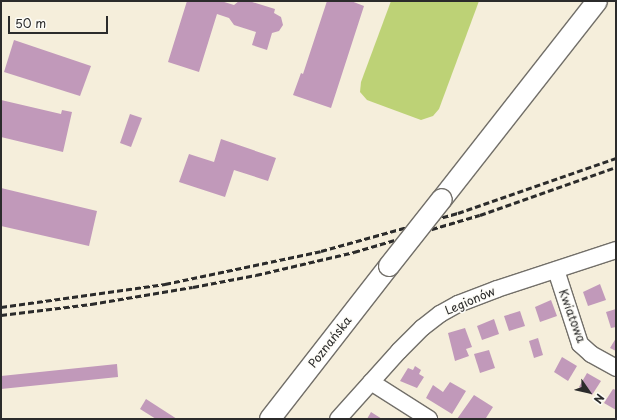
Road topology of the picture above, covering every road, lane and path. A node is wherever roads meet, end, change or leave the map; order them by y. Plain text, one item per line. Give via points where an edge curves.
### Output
1 (597, 1) edge
2 (616, 250) edge
3 (556, 270) junction
4 (616, 368) edge
5 (371, 382) junction
6 (270, 419) edge
7 (338, 419) edge
8 (429, 419) edge

1 - 6 main road, Poznańska, bridge
2 - 3 street, Legionów
3 - 4 street, Kwiatowa via 580,344 591,354
3 - 5 street, Legionów via 458,304 440,314 398,350
5 - 7 street, Legionów
5 - 8 street

